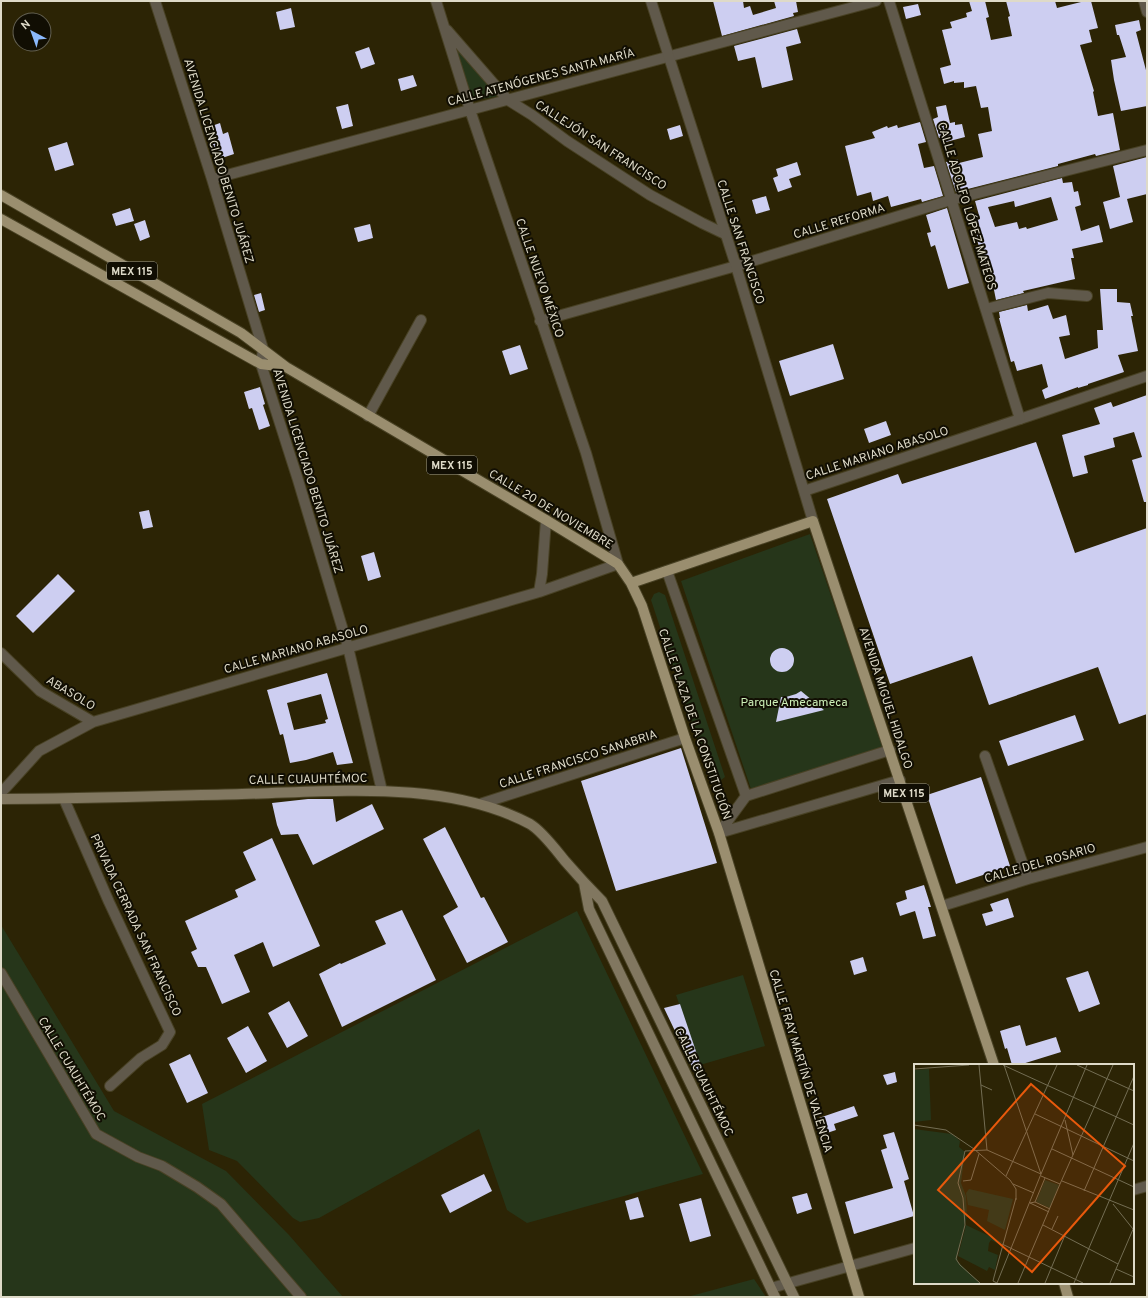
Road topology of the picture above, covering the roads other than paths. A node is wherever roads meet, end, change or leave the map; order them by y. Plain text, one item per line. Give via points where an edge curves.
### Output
1 (155, 1) edge
2 (436, 1) edge
3 (652, 1) edge
4 (876, 1) edge
5 (889, 1) edge
6 (1144, 1) edge
7 (1147, 12) edge
8 (444, 26) junction
9 (669, 56) junction
10 (508, 100) junction
11 (470, 110) junction
12 (1147, 150) edge
13 (212, 179) junction
14 (1, 195) edge
15 (951, 200) junction
16 (1, 220) edge
17 (725, 234) junction
18 (736, 266) junction
19 (1087, 296) dead end
20 (986, 309) junction
21 (421, 320) dead end
22 (540, 321) junction
23 (263, 349) junction
24 (261, 364) junction
25 (286, 367) junction
26 (1147, 376) edge
27 (368, 416) junction
28 (1020, 419) junction
29 (804, 491) junction
30 (546, 520) junction
31 (813, 521) junction
32 (618, 564) junction
33 (667, 571) junction
34 (631, 583) junction
35 (539, 592) junction
36 (348, 647) junction
37 (1, 653) edge
38 (93, 722) junction
39 (685, 738) junction
40 (890, 750) junction
41 (985, 756) dead end
42 (900, 780) junction
43 (382, 791) junction
44 (1, 793) edge
45 (746, 796) junction
46 (1, 799) edge
47 (64, 799) junction
48 (480, 804) junction
49 (719, 833) junction
50 (1147, 847) edge
51 (1028, 879) junction
52 (584, 883) junction
53 (942, 906) junction
54 (1, 973) edge
55 (662, 1023) junction
56 (647, 1031) junction
57 (994, 1064) edge
58 (110, 1086) dead end
59 (724, 1154) junction
60 (710, 1162) junction
61 (1147, 1186) edge
62 (1134, 1190) edge
63 (914, 1248) edge
64 (849, 1266) junction
65 (787, 1283) junction
66 (1064, 1284) edge
67 (773, 1293) edge
68 (301, 1297) edge
69 (794, 1297) edge
70 (859, 1297) edge
71 (1068, 1297) edge

1 - 13 street, AVENIDA LICENCIADO BENITO JUÁREZ
2 - 8 street, CALLE NUEVO MÉXICO
3 - 9 street, CALLE SAN FRANCISCO
4 - 9 street, CALLE ATENÓGENES SANTA MARÍA
5 - 15 street, CALLE ADOLFO LÓPEZ MATEOS
6 - 7 street
8 - 10 street, CALLEJÓN SAN FRANCISCO
8 - 11 street, CALLE NUEVO MÉXICO
9 - 10 street, CALLE ATENÓGENES SANTA MARÍA
9 - 17 street, CALLE SAN FRANCISCO
10 - 11 street, CALLE ATENÓGENES SANTA MARÍA
10 - 17 street, CALLEJÓN SAN FRANCISCO via 650,195
11 - 13 street, CALLE ATENÓGENES SANTA MARÍA
11 - 22 street, CALLE NUEVO MÉXICO
12 - 15 street, CALLE REFORMA
13 - 23 street, AVENIDA LICENCIADO BENITO JUÁREZ
14 - 23 main road, CALLE 20 DE NOVIEMBRE / MEX 115 via 240,333
15 - 18 street, CALLE REFORMA
15 - 20 street, CALLE ADOLFO LÓPEZ MATEOS
16 - 24 main road, CALLE 20 DE NOVIEMBRE / MEX 115
17 - 18 street, CALLE SAN FRANCISCO
18 - 22 street, CALLE REFORMA
18 - 29 street, CALLE SAN FRANCISCO
19 - 20 street via 1048,293
20 - 28 street, CALLE ADOLFO LÓPEZ MATEOS
21 - 27 street
22 - 32 street, CALLE NUEVO MÉXICO via 586,453
23 - 24 street, AVENIDA LICENCIADO BENITO JUÁREZ
23 - 25 main road, CALLE 20 DE NOVIEMBRE / MEX 115
24 - 25 main road, CALLE 20 DE NOVIEMBRE / MEX 115
24 - 36 street, AVENIDA LICENCIADO BENITO JUÁREZ
25 - 27 main road, CALLE 20 DE NOVIEMBRE / MEX 115
26 - 28 street, CALLE MARIANO ABASOLO
27 - 30 main road, CALLE 20 DE NOVIEMBRE / MEX 115
28 - 29 street, CALLE MARIANO ABASOLO
29 - 31 street, CALLE MARIANO ABASOLO
30 - 32 main road, CALLE 20 DE NOVIEMBRE / MEX 115
30 - 35 street
31 - 33 main road
31 - 40 main road, AVENIDA MIGUEL HIDALGO / MEX 115
32 - 34 main road, CALLE 20 DE NOVIEMBRE / MEX 115
32 - 35 street, CALLE MARIANO ABASOLO
33 - 34 main road
33 - 45 street
34 - 39 main road, CALLE PLAZA DE LA CONSTITUCIÓN / MEX 115 via 642,606
35 - 36 street, CALLE MARIANO ABASOLO
36 - 38 street, CALLE MARIANO ABASOLO
36 - 43 street, AVENIDA LICENCIADO BENITO JUÁREZ
37 - 38 street, ABASOLO via 40,691
38 - 44 street, CALLE MARIANO ABASOLO via 39,751
39 - 48 street, CALLE FRANCISCO SANABRIA
39 - 49 main road, CALLE PLAZA DE LA CONSTITUCIÓN / MEX 115
40 - 42 main road, AVENIDA MIGUEL HIDALGO / MEX 115
40 - 45 street
41 - 51 street
42 - 49 street, CALLE PLAZA DE LA CONSTITUCIÓN
42 - 53 main road, AVENIDA MIGUEL HIDALGO / MEX 115
43 - 47 main road, CALLE CUAUHTÉMOC
43 - 48 main road, CALLE CUAUHTÉMOC via 438,796
45 - 49 street
46 - 47 main road, CALLE CUAUHTÉMOC
47 - 58 street, PRIVADA CERRADA SAN FRANCISCO via 170,1032 162,1045 141,1058
48 - 52 main road, CALLE CUAUHTÉMOC via 531,825 548,840
49 - 64 main road, CALLE FRAY MARTÍN DE VALENCIA / MEX 115
50 - 51 street, CALLE DEL ROSARIO
51 - 53 street, CALLE DEL ROSARIO
52 - 55 main road, CALLE CUAUHTÉMOC via 602,901
52 - 56 main road via 588,909
53 - 57 main road, AVENIDA MIGUEL HIDALGO / MEX 115
54 - 68 street, CALLE CUAUHTÉMOC via 96,1134 138,1157 162,1166 221,1204
55 - 56 main road
55 - 59 main road, CALLE CUAUHTÉMOC
56 - 60 main road
59 - 60 main road
59 - 65 main road, CALLE CUAUHTÉMOC
60 - 67 main road
61 - 62 street
63 - 64 street
64 - 65 street
64 - 70 main road, CALLE FRAY MARTÍN DE VALENCIA / MEX 115
65 - 67 street
65 - 69 main road, CALLE CUAUHTÉMOC
66 - 71 main road

